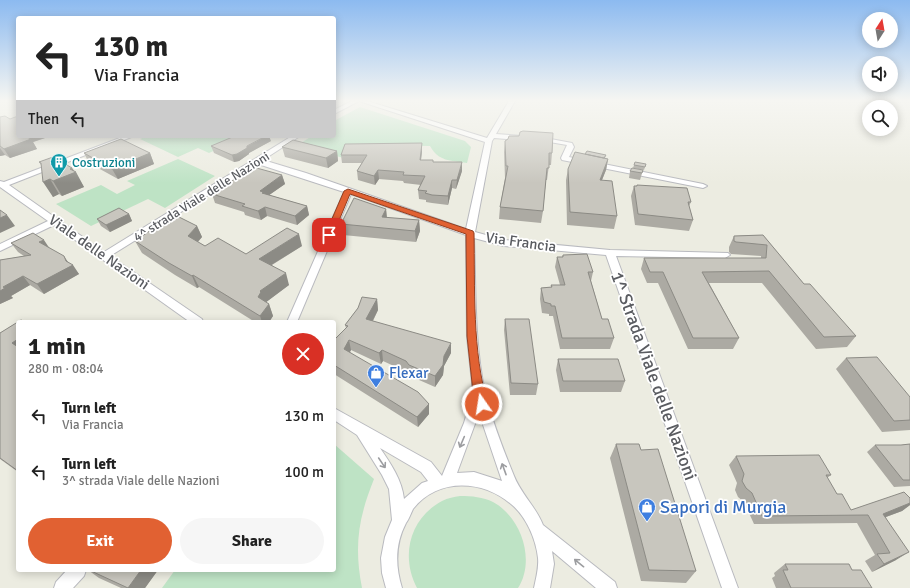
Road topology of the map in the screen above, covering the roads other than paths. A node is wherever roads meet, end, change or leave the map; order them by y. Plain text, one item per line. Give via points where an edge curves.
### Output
1 (459, 128) edge
2 (496, 128) edge
3 (126, 138) edge
4 (294, 138) edge
5 (491, 138) junction
6 (257, 161) junction
7 (1, 184) edge
8 (703, 186) dead end
9 (348, 191) junction
10 (55, 221) junction
11 (470, 233) junction
12 (0, 248) edge
13 (610, 253) junction
14 (105, 255) junction
15 (725, 255) dead end
16 (195, 320) edge
17 (293, 320) edge
18 (479, 392) junction
19 (336, 414) edge
20 (360, 430) junction
21 (443, 481) junction
22 (522, 503) junction
23 (398, 518) junction
24 (540, 532) junction
25 (76, 572) edge
26 (62, 588) edge
27 (394, 588) edge
28 (542, 588) edge
29 (609, 588) edge
30 (730, 588) edge

1 - 5 street
2 - 5 street
3 - 7 street
4 - 6 street, 4^ strada Viale delle Nazioni
5 - 8 street via 567,142 571,147 565,158
5 - 11 street
6 - 9 street, Via Francia
6 - 14 street, 4^ strada Viale delle Nazioni
7 - 10 street, Viale delle Nazioni
9 - 11 street, Via Francia
9 - 17 street
10 - 12 street
10 - 14 street, Viale delle Nazioni
11 - 13 street, Via Francia via 504,243
11 - 18 street via 472,336
13 - 15 street, Via Francia
13 - 30 street, 1^ Strada Viale delle Nazioni
14 - 16 street, Viale delle Nazioni
18 -> 21 street via 470,423
22 -> 18 street via 509,482 492,438
19 - 20 street
20 - 21 street via 426,467
20 -> 23 street via 387,470 396,489
21 - 22 street via 467,478 487,481 506,490
21 - 23 street via 423,491
22 - 24 street via 533,516
23 - 27 street via 389,544 389,573
24 - 28 street via 546,560
29 -> 24 street
25 - 26 street

